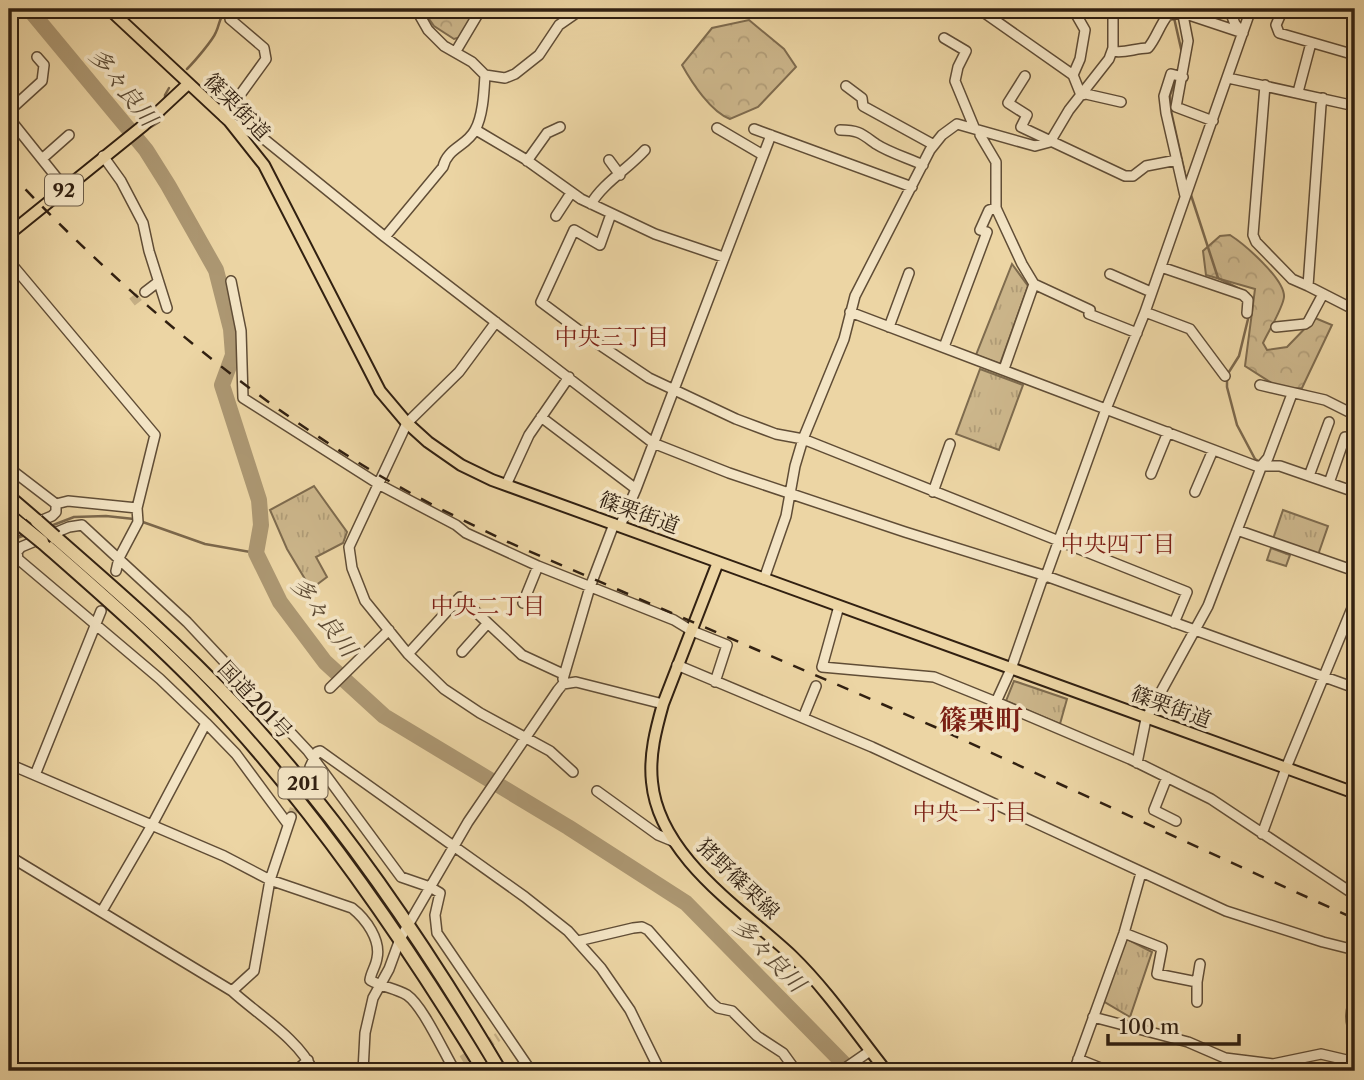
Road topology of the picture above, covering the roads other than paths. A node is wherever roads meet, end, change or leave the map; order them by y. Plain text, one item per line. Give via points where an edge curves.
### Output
1 (108, 9) edge
2 (230, 9) edge
3 (416, 9) edge
4 (481, 9) edge
5 (582, 9) edge
6 (979, 9) edge
7 (1073, 9) edge
8 (1113, 9) edge
9 (1230, 9) edge
10 (1251, 9) edge
11 (1283, 9) edge
12 (1349, 9) edge
13 (1182, 11) edge
14 (1166, 12) edge
15 (1355, 13) edge
16 (1243, 33) junction
17 (944, 38) dead end
18 (1311, 43) junction
19 (456, 51) junction
20 (1112, 51) junction
21 (1355, 55) edge
22 (37, 58) dead end
23 (485, 75) junction
24 (1073, 75) junction
25 (1025, 76) dead end
26 (1183, 77) junction
27 (1228, 78) junction
28 (188, 84) junction
29 (1265, 85) junction
30 (846, 86) dead end
31 (1298, 92) junction
32 (1081, 95) junction
33 (1324, 98) junction
34 (1121, 102) dead end
35 (1355, 106) edge
36 (9, 111) edge
37 (9, 118) edge
38 (226, 119) junction
39 (1213, 121) junction
40 (560, 127) dead end
41 (717, 128) dead end
42 (754, 128) dead end
43 (476, 130) junction
44 (841, 130) dead end
45 (977, 131) junction
46 (69, 135) dead end
47 (771, 135) junction
48 (1050, 142) junction
49 (934, 145) junction
50 (645, 150) dead end
51 (763, 155) junction
52 (103, 156) junction
53 (43, 158) junction
54 (609, 160) dead end
55 (1177, 160) junction
56 (527, 161) junction
57 (923, 165) junction
58 (620, 175) junction
59 (912, 187) junction
60 (65, 188) junction
61 (571, 193) junction
62 (1185, 196) junction
63 (591, 204) junction
64 (996, 208) junction
65 (611, 214) junction
66 (556, 216) dead end
67 (9, 234) edge
68 (385, 237) junction
69 (723, 257) junction
70 (9, 261) edge
71 (1161, 267) junction
72 (909, 273) dead end
73 (1111, 274) dead end
74 (230, 281) dead end
75 (158, 282) junction
76 (1034, 284) junction
77 (1308, 286) junction
78 (145, 292) tunnel mouth
79 (1151, 292) junction
80 (1323, 294) junction
81 (167, 308) dead end
82 (1355, 310) edge
83 (1145, 312) junction
84 (850, 313) junction
85 (1247, 313) dead end
86 (496, 322) junction
87 (889, 327) junction
88 (1276, 327) dead end
89 (1137, 333) junction
90 (944, 347) junction
91 (1004, 369) junction
92 (1225, 376) dead end
93 (569, 377) junction
94 (1259, 385) dead end
95 (673, 388) junction
96 (1292, 394) junction
97 (1106, 409) junction
98 (1355, 415) edge
99 (541, 417) junction
100 (1329, 422) dead end
101 (407, 423) junction
102 (1168, 432) junction
103 (1345, 437) dead end
104 (803, 439) junction
105 (653, 443) junction
106 (950, 444) dead end
107 (1213, 450) junction
108 (1262, 465) junction
109 (9, 468) edge
110 (1151, 474) dead end
111 (1309, 476) junction
112 (1329, 483) junction
113 (380, 485) junction
114 (506, 485) junction
115 (636, 489) junction
116 (933, 492) junction
117 (1195, 492) dead end
118 (1355, 492) edge
119 (790, 494) junction
120 (9, 497) edge
121 (56, 504) junction
122 (137, 509) junction
123 (9, 515) edge
124 (617, 525) junction
125 (1237, 530) junction
126 (9, 534) edge
127 (1059, 542) junction
128 (119, 558) junction
129 (718, 562) junction
130 (538, 566) junction
131 (116, 571) dead end
132 (1355, 571) edge
133 (1046, 576) junction
134 (764, 579) junction
135 (590, 587) junction
136 (1355, 601) edge
137 (523, 603) dead end
138 (839, 606) junction
139 (101, 611) dead end
140 (1174, 623) junction
141 (94, 624) junction
142 (487, 624) junction
143 (389, 630) junction
144 (692, 631) junction
145 (1196, 631) junction
146 (462, 652) dead end
147 (408, 654) junction
148 (677, 666) junction
149 (1011, 669) junction
150 (563, 674) junction
151 (1324, 677) junction
152 (715, 682) junction
153 (563, 684) junction
154 (816, 686) dead end
155 (330, 688) dead end
156 (1355, 688) edge
157 (996, 702) junction
158 (663, 704) junction
159 (803, 718) junction
160 (1146, 719) junction
161 (206, 723) junction
162 (526, 739) junction
163 (312, 762) junction
164 (1137, 763) junction
165 (9, 764) edge
166 (1286, 768) junction
167 (573, 772) dead end
168 (35, 775) junction
169 (1167, 777) junction
170 (597, 792) dead end
171 (1355, 793) edge
172 (1175, 821) dead end
173 (152, 825) junction
174 (1262, 834) junction
175 (675, 842) junction
176 (454, 846) junction
177 (9, 856) edge
178 (1141, 873) junction
179 (270, 880) junction
180 (430, 887) junction
181 (1355, 895) edge
182 (102, 911) junction
183 (409, 925) junction
184 (1124, 933) junction
185 (400, 939) junction
186 (578, 941) junction
187 (1355, 950) edge
188 (1200, 964) dead end
189 (1198, 982) junction
190 (380, 986) junction
191 (232, 991) junction
192 (1355, 996) edge
193 (1197, 1002) dead end
194 (1093, 1017) junction
195 (1355, 1034) edge
196 (868, 1053) junction
197 (1078, 1059) junction
198 (308, 1060) junction
199 (462, 1060) tunnel mouth
200 (1355, 1062) edge
201 (453, 1069) edge
202 (296, 1071) edge
203 (313, 1071) edge
204 (363, 1071) edge
205 (484, 1071) edge
206 (500, 1071) edge
207 (531, 1071) edge
208 (660, 1071) edge
209 (796, 1071) edge
210 (841, 1071) edge
211 (886, 1071) edge
212 (1074, 1071) edge
213 (1108, 1071) edge

1 - 28 main road, 篠栗街道
2 - 38 street via 230,19 264,48 266,59
3 - 19 street via 428,30
4 - 19 street
5 - 23 street via 559,25 539,55 515,74 505,78
6 - 24 street
7 - 24 street via 1085,30
8 - 20 street
9 - 16 street
10 - 16 street
11 - 18 street via 1276,25 1279,33
12 - 15 street
13 - 14 street
13 - 16 street
13 - 26 street via 1188,41
14 - 20 street via 1159,34 1148,48
16 - 27 street
17 - 45 street via 966,51 955,81
18 - 21 street
18 - 31 street
19 - 23 street
20 - 32 street
22 - 36 street via 44,65 42,81
23 - 43 street
24 - 32 street
25 - 48 street via 1008,103 1027,115 1021,127
26 - 39 street via 1176,107
26 - 55 street via 1172,69 1164,96
27 - 29 street
27 - 39 street
28 - 38 main road, 篠栗街道
28 - 52 main road, 92
29 - 31 street
29 - 77 street via 1254,234 1256,242 1292,279
30 - 49 street via 862,98 863,106
31 - 33 street
32 - 34 street
32 - 48 street
33 - 35 street
33 - 77 street
37 - 53 street
38 - 68 street via 264,139
38 - 101 main road, 篠栗街道 via 264,165 380,391
39 - 62 street
40 - 56 street via 547,133
41 - 51 street
42 - 47 street
43 - 56 street
43 - 68 street via 444,159 443,167
44 - 57 street via 868,136
45 - 48 street via 1035,146
45 - 49 street via 957,124
45 - 64 street via 996,162
46 - 53 street
47 - 51 street
47 - 59 street
48 - 55 street via 1125,176 1158,162
49 - 57 street
50 - 58 street
51 - 69 street
52 - 60 main road, 92
52 - 75 street via 143,223
53 - 60 street
54 - 58 street
55 - 62 street
56 - 61 street
57 - 59 street
58 - 63 street via 602,188
59 - 84 street
60 - 67 main road, 92
61 - 63 street
61 - 66 street
62 - 71 street
63 - 65 street
64 - 76 street
64 - 90 street via 989,210 980,230 987,232
65 - 69 street
65 - 95 street via 600,245 574,230 541,302 632,368
68 - 86 street
69 - 95 street
70 - 122 street via 155,435
71 - 79 street
71 - 85 street via 1243,295 1248,300
72 - 87 street
73 - 79 street
74 - 113 street via 241,331 243,398
75 - 78 street
75 - 81 street
76 - 89 street
76 - 91 street
77 - 80 street
79 - 83 street
80 - 82 street
80 - 88 street via 1308,322
83 - 89 street
83 - 92 street via 1190,329
84 - 87 street
84 - 104 street
86 - 93 street
86 - 101 street via 459,372
87 - 90 street
89 - 97 street
90 - 91 street
91 - 97 street
93 - 99 street
93 - 105 street
94 - 96 street
95 - 104 street via 736,419
95 - 105 street
96 - 98 street via 1325,400
96 - 108 street
97 - 102 street
97 - 127 street
99 - 114 street
99 - 115 street
100 - 111 street
101 - 113 street
101 - 114 main road, 篠栗街道 via 461,465
102 - 107 street
102 - 110 street
103 - 112 street
104 - 116 street
104 - 119 street
105 - 115 street
105 - 119 street
106 - 116 street
107 - 108 street
107 - 117 street
108 - 111 street
108 - 125 street
109 - 121 street
111 - 112 street
112 - 118 street
113 - 130 street
113 - 143 street via 349,547 365,601
114 - 124 main road, 篠栗街道
115 - 124 street
116 - 127 street
119 - 133 street
119 - 134 street
120 - 183 highway, 国道201号 / 201, bridge via 135,606 237,708 333,821
121 - 122 street via 68,501
121 - 126 street via 52,516
122 - 128 street via 138,522
123 - 185 highway, 国道201号 / 201, bridge via 149,638 233,723 314,821
124 - 129 main road, 篠栗街道
124 - 135 street
125 - 132 street
125 - 145 street
127 - 133 street
127 - 140 street via 1187,592
128 - 131 street
128 - 141 street via 82,525 17,552 18,559
128 - 163 street via 187,622
129 - 134 main road, 篠栗街道
129 - 144 main road, 猪野篠栗線
130 - 135 street
130 - 137 street
133 - 140 street
133 - 149 street
134 - 138 main road, 篠栗街道
135 - 144 street
135 - 150 street
136 - 151 street
138 - 149 main road, 篠栗街道
138 - 157 street via 822,667 934,677
139 - 141 street
140 - 145 street
141 - 161 street
141 - 168 street
142 - 146 street
142 - 147 street via 460,597
142 - 150 street via 522,655
143 - 147 street
143 - 155 street
144 - 148 main road, 猪野篠栗線
144 - 152 street via 727,645
145 - 151 street
145 - 160 street
147 - 162 street via 444,689
148 - 152 street
148 - 158 main road, 猪野篠栗線
149 - 157 street
149 - 160 main road, 篠栗街道
150 - 153 street
151 - 156 street
151 - 166 street
152 - 159 street
153 - 158 street via 576,682
153 - 162 street
154 - 159 street
157 - 164 street
158 - 175 main road, 猪野篠栗線 via 652,754 652,785
159 - 178 street
160 - 164 street
160 - 166 main road, 篠栗街道
161 - 173 street
161 - 179 street via 289,820
162 - 167 street via 550,751
162 - 176 street
163 - 176 street via 320,751
163 - 180 street via 401,877
164 - 169 street
165 - 168 street
166 - 171 main road, 篠栗街道
166 - 174 street
168 - 173 street
169 - 172 street via 1154,810
169 - 174 street via 1211,799
170 - 175 street
173 - 179 street
173 - 182 street
174 - 181 street
175 - 196 main road, 猪野篠栗線 via 699,873 821,987
176 - 180 street
176 - 186 street
177 - 182 street
178 - 184 street
178 - 187 street via 1226,911
179 - 190 street via 358,913 376,938 377,959 370,980
179 - 191 street via 254,971
180 - 183 street
180 - 207 street via 440,892 437,933 502,1035
182 - 191 street
183 - 185 street
183 - 206 highway, 国道201号 / 201
184 - 189 street via 1162,948 1157,974
184 - 194 street
185 - 190 street
185 - 205 highway, 国道201号 / 201
186 - 208 street via 629,1010
186 - 209 street via 642,927 648,930 712,1003 732,1012 783,1052
188 - 189 street
189 - 193 street
190 - 201 street via 395,989 416,1003
190 - 204 street via 365,1033
191 - 198 street
192 - 195 street via 1351,1026
194 - 197 street
194 - 200 street via 1188,1042 1225,1058 1273,1064 1321,1054
196 - 210 street
196 - 211 main road, 猪野篠栗線
197 - 212 street
197 - 213 street
198 - 202 street
198 - 203 street
199 - 201 street

